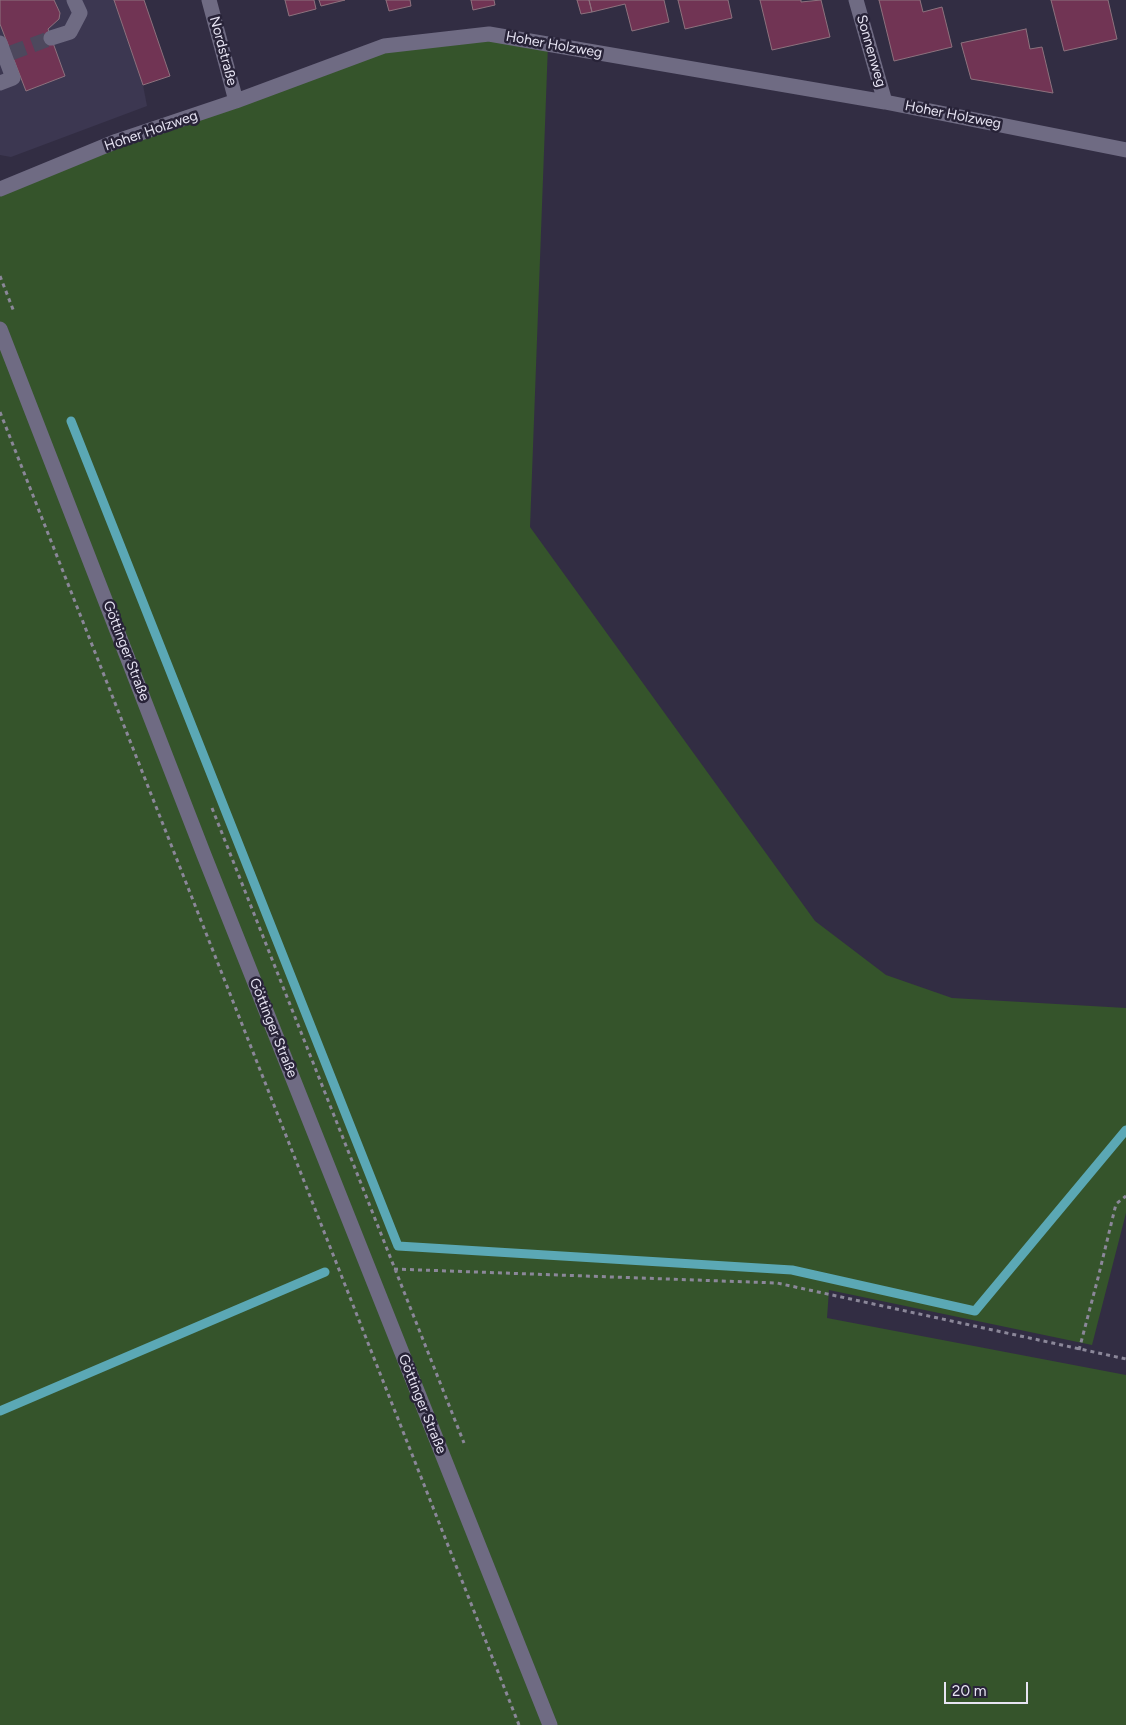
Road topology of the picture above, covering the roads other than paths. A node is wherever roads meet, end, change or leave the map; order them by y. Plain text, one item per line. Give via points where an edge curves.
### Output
1 (74, 0) edge
2 (209, 0) edge
3 (856, 0) edge
4 (51, 38) tunnel mouth
5 (5, 51) edge
6 (0, 83) edge
7 (236, 101) junction
8 (885, 102) junction
9 (1126, 150) edge
10 (0, 189) edge
11 (0, 329) edge
12 (550, 1725) edge

1 - 4 street via 80,13 70,32
2 - 7 street, Nordstraße
3 - 8 street, Sonnenweg
5 - 6 street via 13,78
7 - 8 street, Hoher Holzweg via 384,46 489,34
7 - 10 street, Hoher Holzweg via 117,141
8 - 9 street, Hoher Holzweg
11 - 12 street, Göttinger Straße via 204,855

